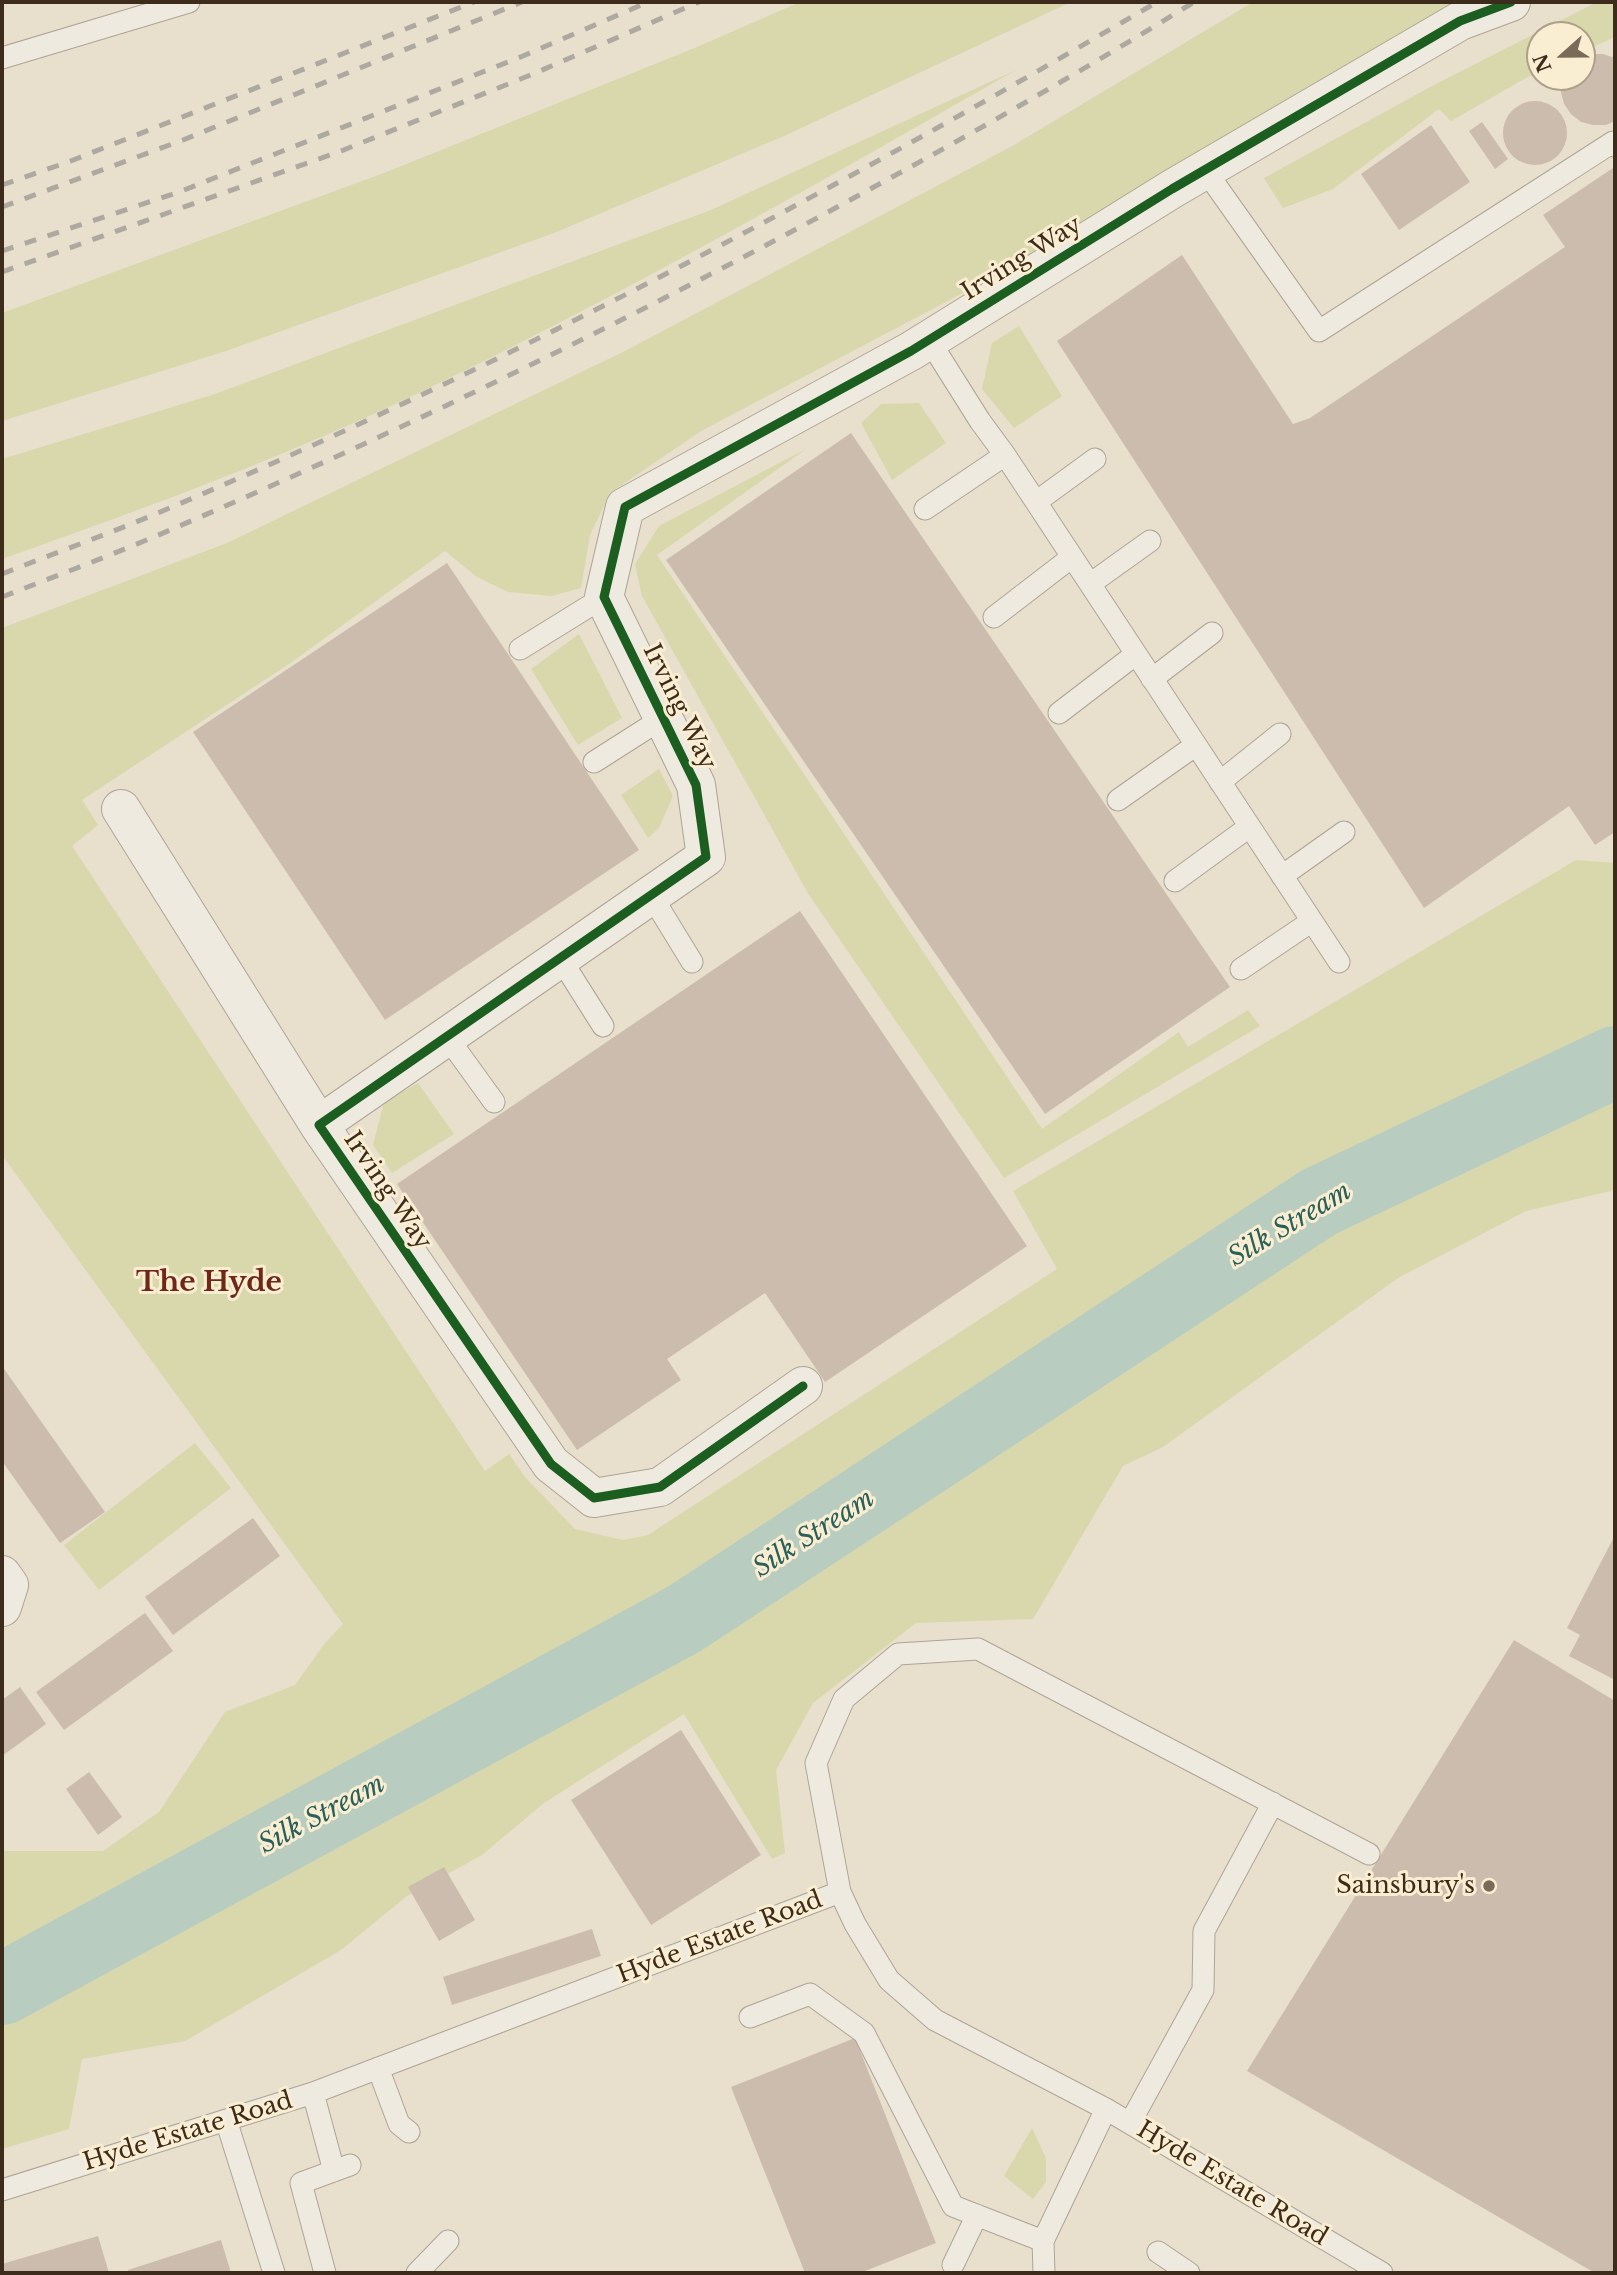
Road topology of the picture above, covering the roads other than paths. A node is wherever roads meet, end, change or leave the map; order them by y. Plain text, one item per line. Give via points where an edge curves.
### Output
1 (189, 2) edge
2 (1511, 2) edge
3 (2, 58) edge
4 (1615, 146) edge
5 (1205, 170) junction
6 (929, 340) junction
7 (1005, 455) junction
8 (1095, 459) dead end
9 (1036, 502) junction
10 (925, 509) dead end
11 (1150, 541) dead end
12 (1072, 557) junction
13 (1090, 584) junction
14 (604, 597) junction
15 (994, 617) dead end
16 (1212, 633) dead end
17 (520, 649) dead end
18 (1136, 654) junction
19 (1153, 679) junction
20 (1059, 713) dead end
21 (663, 718) junction
22 (1280, 734) dead end
23 (1196, 745) junction
24 (594, 762) dead end
25 (1220, 782) junction
26 (1118, 800) dead end
27 (121, 809) dead end
28 (1249, 827) junction
29 (1344, 832) dead end
30 (1282, 876) junction
31 (1175, 881) dead end
32 (651, 895) junction
33 (1312, 921) junction
34 (560, 958) junction
35 (692, 962) dead end
36 (1339, 962) dead end
37 (1241, 969) dead end
38 (603, 1026) dead end
39 (447, 1037) junction
40 (494, 1102) dead end
41 (319, 1125) junction
42 (803, 1386) dead end
43 (1273, 1803) junction
44 (1369, 1854) dead end
45 (840, 1892) junction
46 (750, 2017) dead end
47 (379, 2068) junction
48 (313, 2093) junction
49 (1106, 2109) junction
50 (226, 2120) junction
51 (1130, 2123) junction
52 (409, 2132) dead end
53 (2, 2190) edge
54 (977, 2216) junction
55 (448, 2241) dead end
56 (1043, 2241) junction
57 (1158, 2252) dead end
58 (948, 2271) edge
59 (274, 2273) edge
60 (325, 2273) edge
61 (418, 2273) edge
62 (1044, 2273) edge
63 (1189, 2273) edge
64 (1381, 2273) edge

1 - 3 lane
2 - 5 street, Irving Way via 1460,21
4 - 5 lane via 1613,142 1319,331
5 - 6 street, Irving Way
6 - 7 lane
6 - 14 street, Irving Way via 625,507
7 - 9 lane
7 - 10 lane
8 - 9 lane
9 - 12 lane
11 - 13 lane
12 - 13 lane
12 - 15 lane
13 - 18 lane
14 - 17 lane
14 - 21 street, Irving Way
16 - 19 lane
18 - 19 lane
18 - 20 lane
19 - 23 lane
21 - 24 lane
21 - 32 street, Irving Way via 696,785 706,857
22 - 25 lane
23 - 25 lane
23 - 26 lane
25 - 28 lane
27 - 41 street
28 - 30 lane
28 - 31 lane
29 - 30 lane
30 - 33 lane
32 - 34 street, Irving Way
32 - 35 lane
33 - 36 lane
33 - 37 lane
34 - 38 lane
34 - 39 street, Irving Way
39 - 40 lane
39 - 41 street, Irving Way
41 - 42 street, Irving Way via 551,1464 594,1498 660,1487
43 - 44 lane
43 - 45 lane via 978,1649 898,1654 844,1699 816,1763
43 - 51 lane via 1204,1931 1203,1990
45 - 47 lane, Hyde Estate Road
45 - 49 lane, Hyde Estate Road via 890,1980 935,2020
46 - 54 lane via 810,1994 864,2033 953,2206
47 - 48 lane, Hyde Estate Road
47 - 52 lane via 398,2124
48 - 50 lane, Hyde Estate Road
48 - 60 lane via 342,2168 301,2183
49 - 51 lane, Hyde Estate Road
49 - 56 lane
50 - 53 lane, Hyde Estate Road
50 - 59 lane
51 - 64 lane, Hyde Estate Road
54 - 56 lane
54 - 58 lane
55 - 61 lane
56 - 62 lane
57 - 63 lane

